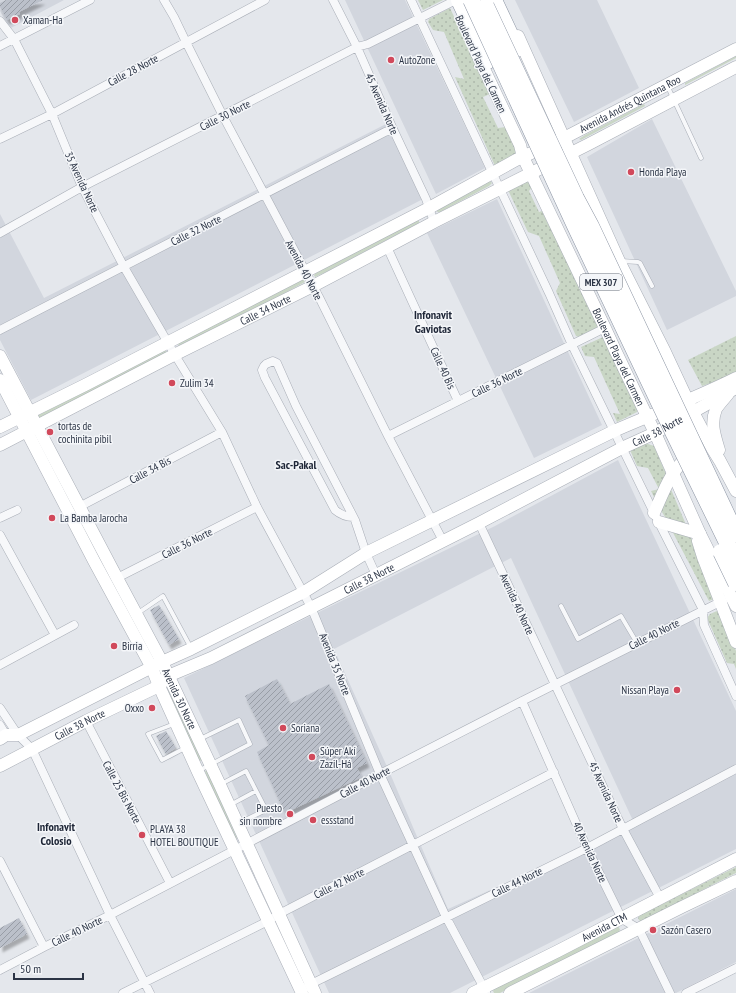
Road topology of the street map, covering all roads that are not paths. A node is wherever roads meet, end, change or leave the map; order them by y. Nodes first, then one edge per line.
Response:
1 (90, 0) edge
2 (164, 0) edge
3 (265, 0) edge
4 (333, 0) edge
5 (411, 0) edge
6 (471, 0) edge
7 (483, 0) edge
8 (494, 0) edge
9 (501, 0) edge
10 (454, 1) edge
11 (420, 18) junction
12 (0, 22) edge
13 (14, 39) junction
14 (186, 42) junction
15 (0, 46) edge
16 (357, 47) junction
17 (736, 49) edge
18 (736, 67) edge
19 (667, 85) junction
20 (673, 99) junction
21 (52, 114) junction
22 (223, 116) junction
23 (393, 129) junction
24 (564, 138) junction
25 (0, 139) edge
26 (571, 152) junction
27 (523, 157) junction
28 (701, 158) dead end
29 (493, 172) junction
30 (530, 172) junction
31 (82, 187) junction
32 (500, 188) junction
33 (264, 195) junction
34 (429, 208) junction
35 (434, 222) junction
36 (575, 226) junction
37 (591, 226) junction
38 (0, 233) edge
39 (387, 247) junction
40 (619, 260) junction
41 (124, 267) junction
42 (305, 272) junction
43 (313, 286) junction
44 (652, 286) dead end
45 (605, 328) junction
46 (0, 330) edge
47 (655, 332) junction
48 (168, 342) junction
49 (572, 345) junction
50 (616, 352) junction
51 (175, 355) junction
52 (0, 356) edge
53 (736, 378) edge
54 (0, 380) edge
55 (733, 389) edge
56 (458, 401) junction
57 (690, 406) junction
58 (25, 415) junction
59 (647, 416) junction
60 (0, 427) edge
61 (32, 428) junction
62 (680, 430) junction
63 (614, 431) junction
64 (222, 432) junction
65 (655, 433) junction
66 (388, 436) junction
67 (0, 445) edge
68 (622, 448) junction
69 (720, 461) junction
70 (673, 473) junction
71 (736, 491) edge
72 (79, 507) junction
73 (257, 507) junction
74 (17, 510) dead end
75 (736, 514) edge
76 (353, 517) junction
77 (0, 518) edge
78 (657, 518) junction
79 (432, 521) junction
80 (479, 523) junction
81 (700, 534) junction
82 (736, 534) edge
83 (0, 535) edge
84 (443, 541) junction
85 (366, 554) junction
86 (736, 561) edge
87 (376, 575) junction
88 (117, 578) junction
89 (304, 592) junction
90 (731, 597) edge
91 (561, 606) dead end
92 (311, 607) junction
93 (704, 610) junction
94 (136, 614) junction
95 (74, 625) dead end
96 (55, 635) junction
97 (736, 642) edge
98 (637, 643) junction
99 (191, 649) junction
100 (0, 665) edge
101 (157, 665) junction
102 (168, 676) junction
103 (555, 684) junction
104 (159, 686) junction
105 (736, 696) edge
106 (522, 701) junction
107 (0, 708) edge
108 (86, 721) junction
109 (176, 723) junction
110 (0, 725) edge
111 (8, 736) edge
112 (199, 740) junction
113 (187, 747) junction
114 (32, 749) junction
115 (211, 764) junction
116 (0, 766) edge
117 (736, 769) edge
118 (198, 772) junction
119 (554, 772) junction
120 (380, 774) junction
121 (220, 785) junction
122 (256, 791) junction
123 (229, 805) junction
124 (238, 824) junction
125 (623, 829) junction
126 (247, 844) junction
127 (413, 845) junction
128 (587, 848) junction
129 (235, 850) junction
130 (736, 859) edge
131 (0, 861) edge
132 (736, 881) edge
133 (170, 883) junction
134 (660, 898) junction
135 (279, 914) junction
136 (110, 915) junction
137 (446, 918) junction
138 (622, 919) junction
139 (268, 921) junction
140 (640, 928) junction
141 (44, 947) junction
142 (736, 968) edge
143 (0, 970) edge
144 (145, 982) junction
145 (313, 989) edge
146 (481, 991) edge
147 (300, 992) edge
148 (123, 993) edge
149 (150, 993) edge
150 (510, 993) edge
151 (670, 993) edge
152 (686, 993) edge

1 - 13 street
2 - 14 street, Avenida 40 Norte
3 - 14 street, Calle 28 Norte
4 - 16 street, 45 Avenida Norte
5 - 11 street
6 - 36 highway, MEX 307, bridge
7 - 37 highway, MEX 307, bridge
8 - 37 highway, bridge
9 - 24 main road
10 - 11 street, Calle 30 Norte
10 - 27 main road, Boulevard Playa del Carmen
10 - 36 highway, bridge
11 - 16 street, Calle 30 Norte
11 - 29 street
12 - 13 street, 35 Avenida Norte
13 - 15 street
13 - 21 street, 35 Avenida Norte
14 - 21 street, Calle 28 Norte
14 - 22 street, Avenida 40 Norte
16 - 22 street, Calle 30 Norte
16 - 23 street, 45 Avenida Norte
17 - 19 main road, Avenida Andrés Quintana Roo
18 - 20 main road, Avenida Andrés Quintana Roo
19 - 20 lane
19 - 24 main road, Avenida Andrés Quintana Roo
20 - 26 main road, Avenida Andrés Quintana Roo
20 - 28 lane
21 - 25 street, Calle 28 Norte
21 - 31 street, 35 Avenida Norte
22 - 31 street, Calle 30 Norte
22 - 33 street, Avenida 40 Norte
23 - 33 street, Calle 32 Norte
23 - 34 street, 45 Avenida Norte
24 - 26 main road
24 - 27 main road, Avenida Andrés Quintana Roo
26 - 30 main road, Avenida Andrés Quintana Roo
26 - 40 main road
27 - 29 main road, Calle 34 Norte
27 - 30 main road, Boulevard Playa del Carmen
29 - 32 street
29 - 34 main road, Calle 34 Norte
30 - 32 main road, Calle 34 Norte
30 - 45 main road, Boulevard Playa del Carmen
31 - 38 street, Calle 30 Norte
31 - 41 street, 35 Avenida Norte
32 - 35 main road, Calle 34 Norte
32 - 49 street
33 - 41 street, Calle 32 Norte
33 - 42 street, Avenida 40 Norte
34 - 35 street, 45 Avenida Norte
34 - 42 main road, Calle 34 Norte
35 - 39 main road, Calle 34 Norte
36 - 62 highway, MEX 307, bridge
37 - 62 highway, MEX 307, bridge
39 - 43 main road, Calle 34 Norte
39 - 56 street, Calle 40 Bis
40 - 44 lane
40 - 47 main road
41 - 46 street, Calle 32 Norte
41 - 48 street, 35 Avenida Norte
42 - 43 street, Avenida 40 Norte
42 - 48 main road, Calle 34 Norte
43 - 51 main road, Calle 34 Norte
43 - 66 street, Avenida 40 Norte
45 - 49 street, Calle 36 Norte
45 - 50 main road, Boulevard Playa del Carmen
47 - 50 main road
47 - 57 main road
48 - 51 street, Avenida 35 Norte
48 - 58 main road, Calle 34 Norte
49 - 56 street, Calle 36 Norte
49 - 63 street
50 - 59 main road, Boulevard Playa del Carmen
51 - 61 main road, Calle 34 Norte
51 - 64 street, Avenida 35 Norte
52 - 58 main road
53 - 57 main road, Calle 38 Norte
54 - 58 main road
55 - 57 main road, Calle 38 Norte
55 - 69 main road
56 - 66 street, Calle 36 Norte
57 - 59 main road, Calle 38 Norte
57 - 65 main road, Calle 38 Norte
57 - 69 main road
58 - 60 main road, Calle 34 Norte
58 - 61 main road, Avenida 30 Norte
59 - 63 main road, Calle 38 Norte
59 - 65 main road, Boulevard Playa del Carmen
61 - 67 main road, Calle 34 Norte
61 - 72 main road, Avenida 30 Norte
61 - 101 main road, Avenida 30 Norte
62 - 75 highway, bridge
62 - 82 highway, MEX 307, bridge
62 - 86 highway, MEX 307, bridge
62 - 90 highway, bridge
63 - 68 street
63 - 79 main road, Calle 38 Norte
64 - 72 street, Calle 34 Bis
64 - 73 street, Avenida 35 Norte
65 - 68 main road, Calle 38 Norte
65 - 70 main road, Boulevard Playa del Carmen
66 - 79 street, Avenida 40 Norte
68 - 78 street
68 - 80 main road, Calle 38 Norte
69 - 70 main road
69 - 71 main road
70 - 78 main road
70 - 81 main road, Boulevard Playa del Carmen
72 - 88 main road, Avenida 30 Norte
73 - 88 street, Calle 36 Norte
73 - 89 street, Avenida 35 Norte
74 - 77 street
76 - 76 street
76 - 85 street
78 - 81 main road
78 - 93 street
79 - 84 street, Avenida 40 Norte
79 - 85 main road, Calle 38 Norte
80 - 84 main road, Calle 38 Norte
80 - 103 street, Avenida 40 Norte
81 - 90 main road, Boulevard Playa del Carmen
83 - 96 street
84 - 87 main road, Calle 38 Norte
85 - 87 street
85 - 89 main road, Calle 38 Norte
87 - 92 main road, Calle 38 Norte
88 - 94 main road, Avenida 30 Norte
89 - 92 street, Avenida 35 Norte
89 - 99 main road, Calle 38 Norte
90 - 93 street, Calle 40 Norte
90 - 97 main road, Boulevard Playa del Carmen
91 - 98 lane
92 - 102 main road, Calle 38 Norte
92 - 120 street, Avenida 35 Norte
93 - 98 street, Calle 40 Norte
93 - 105 street
94 - 99 lane
94 - 101 main road, Avenida 30 Norte
95 - 96 street
96 - 100 street
98 - 103 street, Calle 40 Norte
99 - 101 main road, Calle 38 Norte
101 - 102 main road, Avenida 30 Norte
101 - 104 main road, Avenida 30 Norte
101 - 111 main road, Calle 38 Norte
102 - 104 main road, Calle 38 Norte
102 - 112 main road, Avenida 30 Norte
103 - 106 street, Calle 40 Norte
103 - 125 street, 45 Avenida Norte
104 - 108 main road, Calle 38 Norte
104 - 109 main road, Avenida 30 Norte
106 - 119 street, 40 Avenida Norte
106 - 120 street, Calle 40 Norte
107 - 111 street
108 - 114 main road, Calle 38 Norte
108 - 133 street, Calle 25 Bis Norte
109 - 113 main road, Avenida 30 Norte
109 - 113 lane
110 - 111 street
111 - 114 street
112 - 115 main road, Avenida 30 Norte
112 - 115 lane
113 - 118 main road, Avenida 30 Norte
114 - 116 main road, Calle 38 Norte
114 - 136 street
115 - 118 lane
115 - 121 main road, Avenida 30 Norte
117 - 125 street, Calle 44 Norte
118 - 129 main road, Avenida 30 Norte
119 - 127 street, Calle 42 Norte
119 - 128 street, 40 Avenida Norte
120 - 126 street, Calle 40 Norte
120 - 127 street, Avenida 35 Norte
121 - 122 lane
121 - 123 main road, Avenida 30 Norte
122 - 123 lane
122 - 124 lane
123 - 124 main road, Avenida 30 Norte
124 - 126 main road, Avenida 30 Norte
125 - 128 street, Calle 44 Norte
125 - 134 street, 45 Avenida Norte
126 - 129 street, Calle 40 Norte
126 - 135 main road, Avenida 30 Norte
127 - 135 street, Calle 42 Norte
127 - 137 street, Avenida 35 Norte
128 - 137 street, Calle 44 Norte
128 - 138 street, 40 Avenida Norte
129 - 133 street, Calle 40 Norte
129 - 139 main road, Avenida 30 Norte
130 - 134 main road, Avenida CTM
131 - 141 street
132 - 140 main road, Avenida CTM
133 - 136 street, Calle 40 Norte
134 - 138 main road, Avenida CTM
135 - 139 street, Calle 42 Norte
135 - 145 main road, Avenida 30 Norte
136 - 141 street, Calle 40 Norte
136 - 144 street
137 - 145 street, Calle 44 Norte
137 - 146 street, Avenida 35 Norte
138 - 140 street
138 - 146 main road, Avenida CTM
139 - 144 street, Calle 42 Norte
139 - 147 main road, Avenida 30 Norte
140 - 150 main road, Avenida CTM
140 - 151 street
141 - 143 street, Calle 40 Norte
142 - 152 street
144 - 148 street, Calle 42 Norte
144 - 149 street
145 - 147 street, Calle 44 Norte

